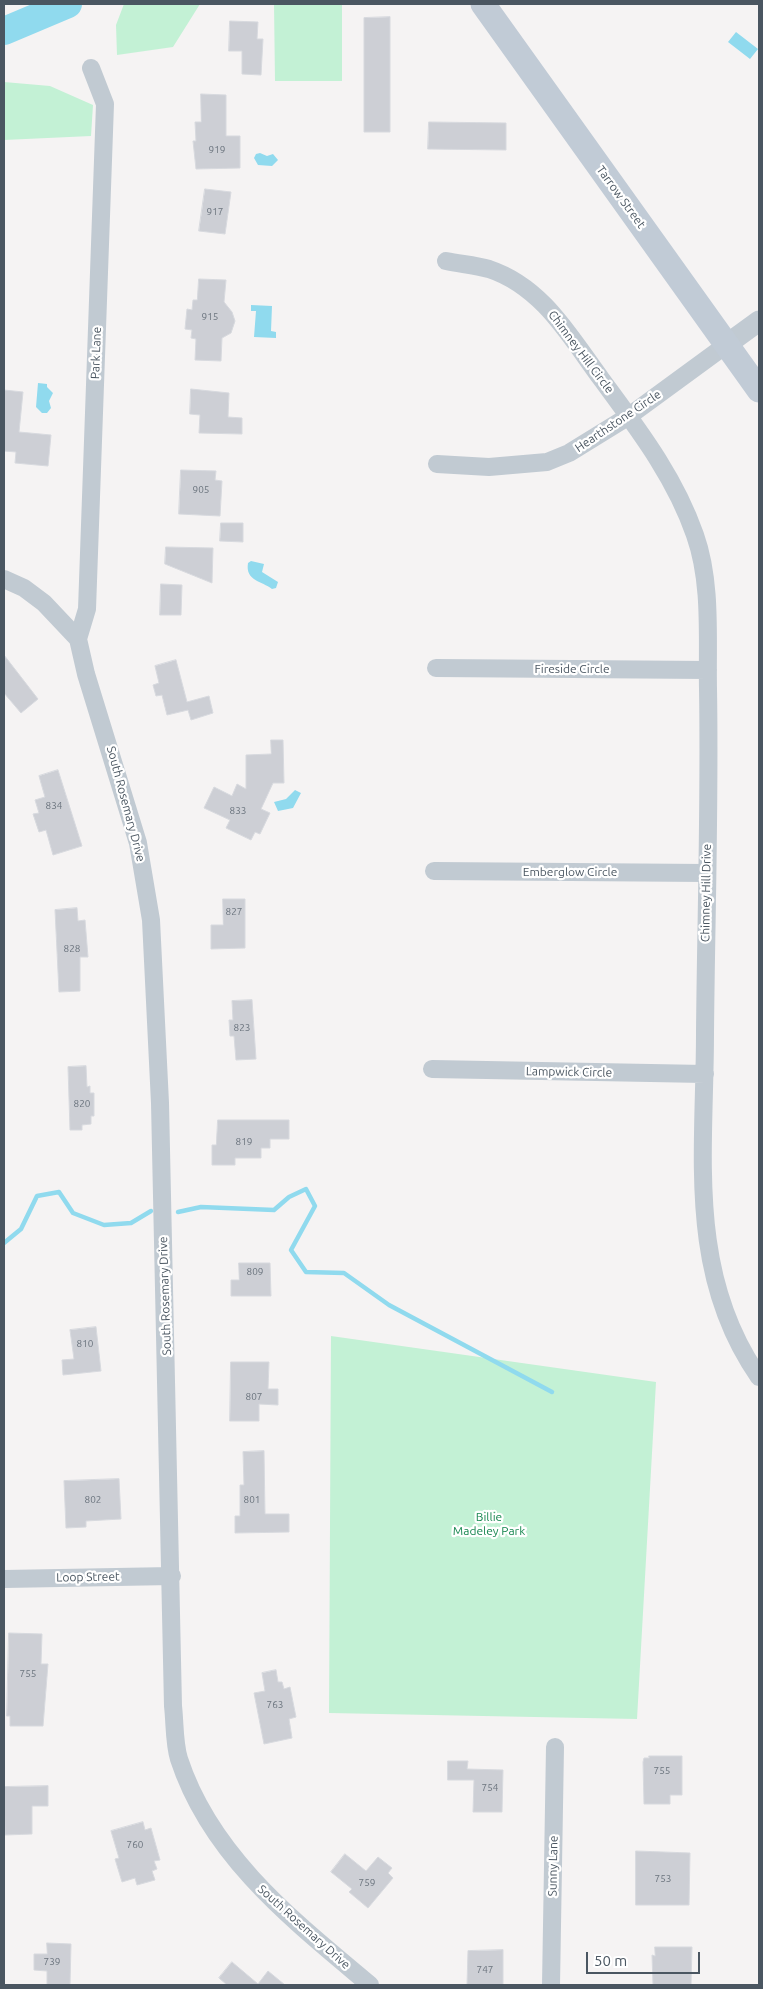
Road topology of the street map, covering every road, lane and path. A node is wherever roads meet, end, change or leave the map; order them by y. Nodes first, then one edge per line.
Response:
1 (483, 4) edge
2 (91, 68) dead end
3 (446, 262) dead end
4 (759, 322) edge
5 (726, 345) junction
6 (759, 390) edge
7 (629, 416) junction
8 (437, 464) dead end
9 (4, 579) edge
10 (78, 639) junction
11 (436, 668) dead end
12 (708, 670) junction
13 (434, 871) dead end
14 (706, 873) junction
15 (432, 1070) dead end
16 (705, 1074) junction
17 (759, 1377) edge
18 (172, 1576) junction
19 (4, 1579) edge
20 (555, 1747) dead end
21 (370, 1985) edge
22 (551, 1985) edge

1 - 5 main road, Tarrow Street
2 - 10 street, Park Lane
3 - 7 street, Chimney Hill Circle
4 - 5 street
5 - 6 main road, Tarrow Street
5 - 7 street, Hearthstone Circle
7 - 8 street, Hearthstone Circle
7 - 12 street, Chimney Hill Drive
9 - 10 street
10 - 18 street, South Rosemary Drive
11 - 12 street, Fireside Circle
12 - 14 street, Chimney Hill Drive
13 - 14 street, Emberglow Circle
14 - 16 street, Chimney Hill Drive
15 - 16 street, Lampwick Circle
16 - 17 street, Chimney Hill Drive
18 - 19 street, Loop Street
18 - 21 street, South Rosemary Drive
20 - 22 street, Sunny Lane

